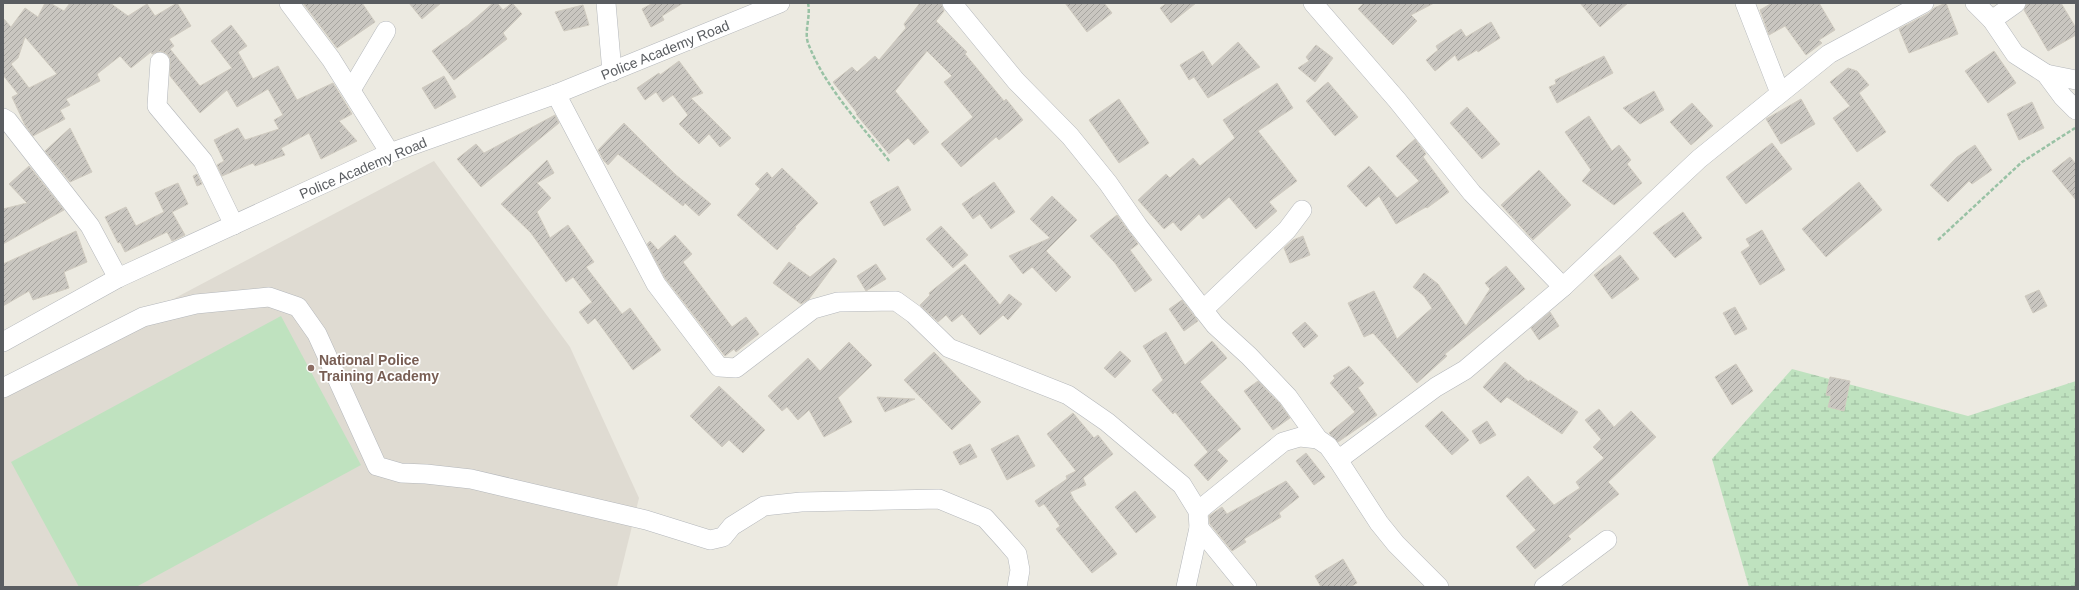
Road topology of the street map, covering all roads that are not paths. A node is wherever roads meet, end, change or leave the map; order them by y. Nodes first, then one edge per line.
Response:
1 (289, 3) edge
2 (606, 3) edge
3 (780, 3) edge
4 (952, 3) edge
5 (1313, 3) edge
6 (1745, 3) edge
7 (1924, 3) edge
8 (1976, 3) edge
9 (2016, 3) edge
10 (1992, 20) junction
11 (386, 31) dead end
12 (160, 62) dead end
13 (612, 72) junction
14 (2046, 74) junction
15 (2076, 80) edge
16 (351, 90) junction
17 (556, 94) junction
18 (1780, 94) junction
19 (2076, 110) edge
20 (3, 118) edge
21 (390, 153) junction
22 (1302, 210) dead end
23 (234, 225) junction
24 (118, 278) junction
25 (1563, 287) junction
26 (1203, 310) junction
27 (3, 342) edge
28 (3, 388) edge
29 (1318, 439) junction
30 (1338, 460) junction
31 (1199, 520) junction
32 (1607, 540) dead end
33 (1017, 587) edge
34 (1186, 587) edge
35 (1247, 587) edge
36 (1439, 587) edge
37 (1544, 587) edge

1 - 16 street
2 - 13 street
3 - 13 street, Police Academy Road
4 - 26 street
5 - 25 street
6 - 18 street
7 - 18 street
8 - 10 street
9 - 10 street
10 - 14 street
11 - 16 street
12 - 23 street
13 - 17 street, Police Academy Road
14 - 15 street
14 - 19 street
16 - 21 street
17 - 21 street, Police Academy Road
17 - 31 street
18 - 25 street
20 - 24 street
21 - 23 street, Police Academy Road
22 - 26 street
23 - 24 street, Police Academy Road
24 - 27 street, Police Academy Road
25 - 30 street
26 - 29 street
28 - 33 street
29 - 30 street
29 - 31 street
30 - 36 street
31 - 34 street
31 - 35 street
32 - 37 street

